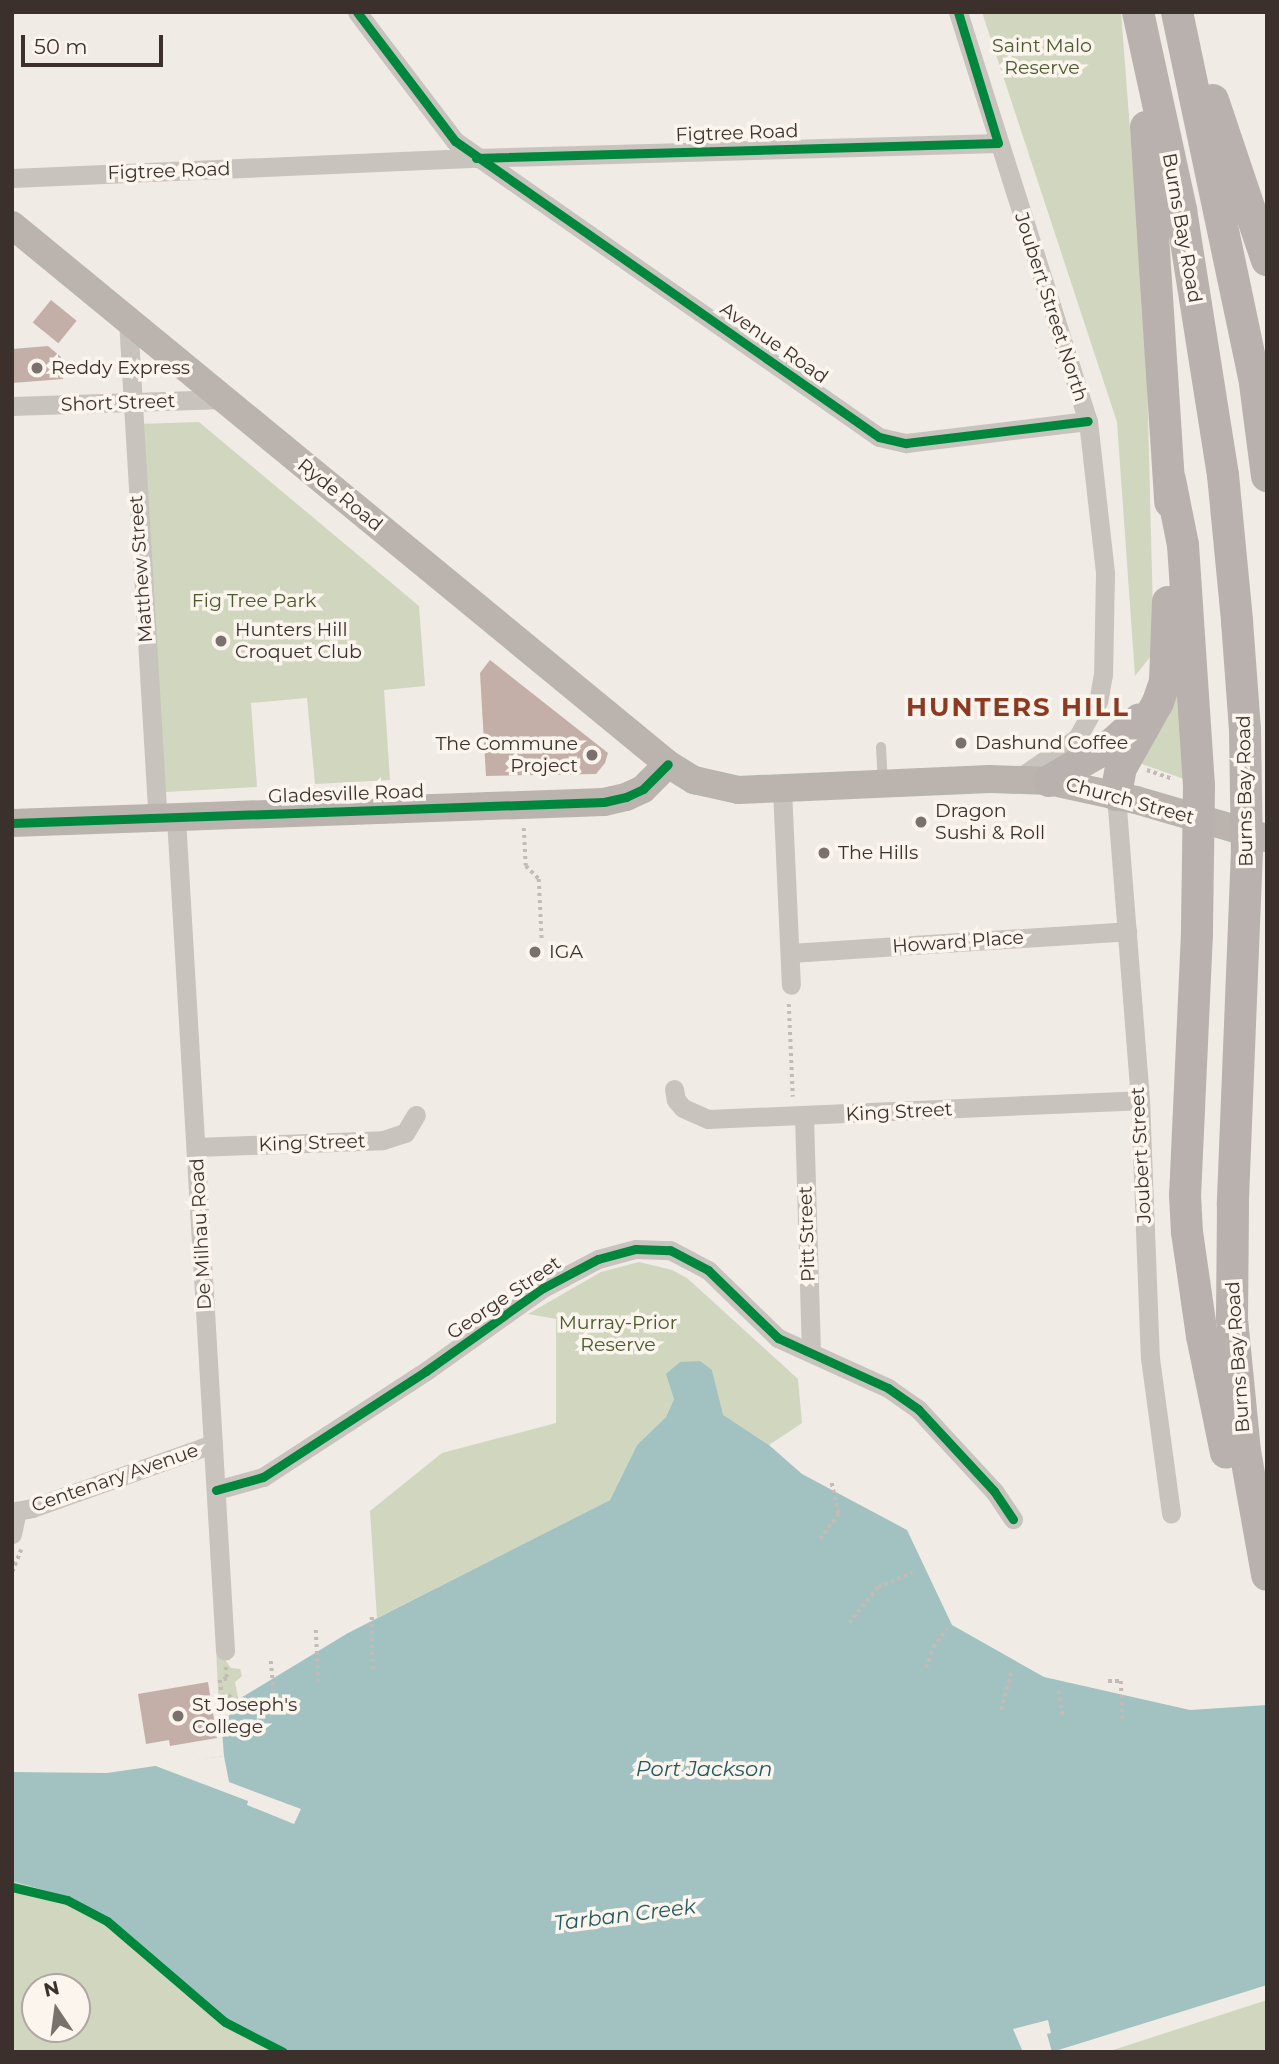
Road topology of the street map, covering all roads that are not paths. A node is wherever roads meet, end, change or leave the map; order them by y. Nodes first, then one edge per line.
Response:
1 (357, 12) edge
2 (958, 12) edge
3 (1177, 12) edge
4 (1184, 12) edge
5 (1138, 17) edge
6 (998, 143) junction
7 (476, 158) junction
8 (12, 178) edge
9 (12, 225) edge
10 (1267, 260) edge
11 (128, 320) junction
12 (225, 399) junction
13 (131, 402) junction
14 (12, 406) edge
15 (1087, 421) junction
16 (1267, 476) edge
17 (1170, 480) junction
18 (1158, 702) junction
19 (881, 747) dead end
20 (668, 764) junction
21 (1003, 779) junction
22 (1049, 780) junction
23 (883, 785) junction
24 (782, 789) junction
25 (1116, 795) junction
26 (167, 818) junction
27 (1206, 821) junction
28 (12, 823) edge
29 (1267, 838) edge
30 (1127, 931) junction
31 (790, 953) junction
32 (791, 985) road end
33 (674, 1089) dead end
34 (1140, 1100) junction
35 (416, 1115) dead end
36 (804, 1117) junction
37 (195, 1147) junction
38 (811, 1350) junction
39 (213, 1444) junction
40 (216, 1490) junction
41 (1171, 1514) dead end
42 (15, 1519) edge
43 (1013, 1519) dead end
44 (1267, 1575) edge
45 (1267, 1584) edge
46 (225, 1651) road end

1 - 7 street, Avenue Road
2 - 6 street, Joubert Street North
3 - 16 main road, Burns Bay Road
4 - 10 main road
5 - 17 main road
5 - 44 main road, Burns Bay Road
6 - 7 street, Figtree Road
6 - 15 street, Joubert Street North
7 - 8 street, Figtree Road
7 - 15 street, Avenue Road
9 - 11 main road, Ryde Road
11 - 12 main road, Ryde Road
11 - 13 street, Matthew Street
12 - 13 street, Short Street
12 - 20 main road, Ryde Road
13 - 14 street, Short Street
13 - 26 street, Matthew Street
15 - 21 street, Joubert Street North
17 - 18 main road
17 - 27 main road
18 - 22 main road
18 - 25 main road
19 - 23 lane
20 - 24 main road
20 - 26 main road, Gladesville Road
21 - 22 main road, Church Street
21 - 23 main road
22 - 25 main road, Church Street
23 - 24 main road
24 - 31 street
25 - 27 main road, Church Street
25 - 30 street, Joubert Street
26 - 28 main road, Gladesville Road
26 - 37 street, De Milhau Road
27 - 29 main road, Church Street
27 - 45 main road
30 - 31 street, Howard Place
30 - 34 street, Joubert Street
31 - 32 street
33 - 36 street, King Street
34 - 36 street, King Street
34 - 41 street, Joubert Street
35 - 37 street, King Street
36 - 38 street, Pitt Street
37 - 39 street, De Milhau Road
38 - 40 street, George Street
38 - 43 street, George Street
39 - 40 street, De Milhau Road
39 - 42 street, Centenary Avenue
40 - 46 street, De Milhau Road

